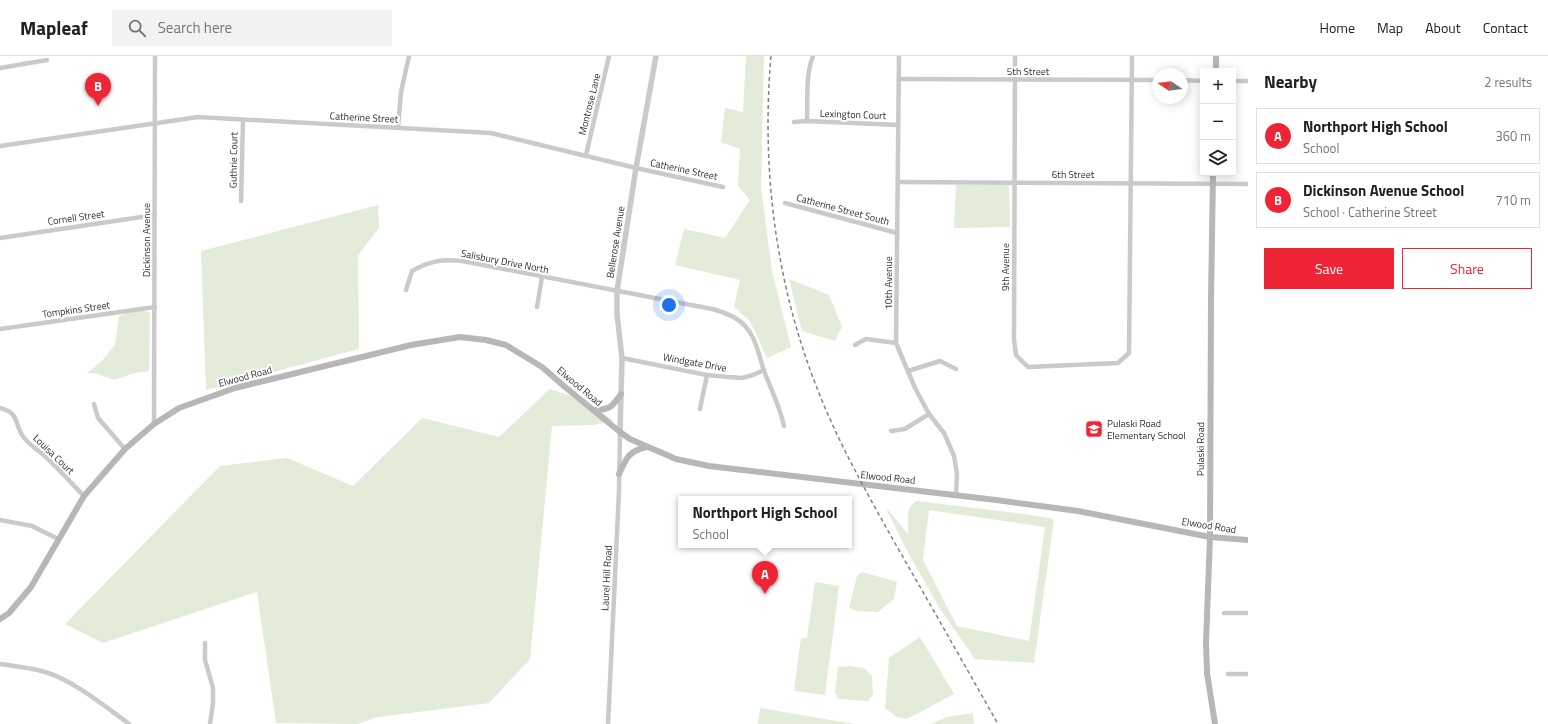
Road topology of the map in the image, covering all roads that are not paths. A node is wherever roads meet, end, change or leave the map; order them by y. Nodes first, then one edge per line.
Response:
1 (154, 56) edge
2 (409, 56) edge
3 (609, 56) edge
4 (656, 56) edge
5 (813, 56) edge
6 (899, 56) edge
7 (1015, 56) edge
8 (1132, 56) edge
9 (1216, 56) edge
10 (47, 60) dead end
11 (0, 68) edge
12 (1216, 68) edge
13 (899, 79) junction
14 (1014, 80) junction
15 (1132, 80) junction
16 (1152, 80) edge
17 (1188, 80) edge
18 (1200, 81) edge
19 (1236, 81) edge
20 (1248, 81) edge
21 (243, 120) junction
22 (807, 121) junction
23 (794, 122) dead end
24 (154, 123) junction
25 (898, 125) junction
26 (398, 128) junction
27 (0, 146) edge
28 (586, 155) junction
29 (636, 168) junction
30 (1213, 176) edge
31 (898, 182) junction
32 (1014, 183) junction
33 (1131, 183) junction
34 (1213, 184) junction
35 (1248, 184) edge
36 (723, 187) dead end
37 (241, 201) dead end
38 (785, 203) dead end
39 (155, 215) junction
40 (897, 233) junction
41 (0, 238) edge
42 (542, 277) junction
43 (406, 290) dead end
44 (617, 291) junction
45 (155, 307) junction
46 (537, 307) dead end
47 (0, 329) edge
48 (896, 343) junction
49 (855, 345) dead end
50 (622, 358) junction
51 (956, 369) dead end
52 (764, 370) junction
53 (908, 371) junction
54 (707, 375) junction
55 (621, 394) junction
56 (94, 404) dead end
57 (0, 408) edge
58 (700, 409) dead end
59 (593, 410) junction
60 (929, 414) junction
61 (154, 424) junction
62 (784, 426) dead end
63 (891, 431) dead end
64 (620, 432) junction
65 (646, 446) junction
66 (125, 449) junction
67 (619, 474) junction
68 (956, 495) junction
69 (84, 496) junction
70 (0, 520) edge
71 (1210, 537) junction
72 (58, 539) junction
73 (1248, 540) edge
74 (1248, 612) edge
75 (1224, 613) dead end
76 (0, 619) edge
77 (205, 643) dead end
78 (0, 664) edge
79 (1228, 674) dead end
80 (1248, 674) edge
81 (128, 724) edge
82 (210, 724) edge
83 (608, 724) edge
84 (1215, 724) edge

1 - 24 street, Dickinson Avenue
2 - 26 street
3 - 28 street, Montrose Lane
4 - 29 street, Bellerose Avenue
5 - 22 street
6 - 13 street, 10th Avenue
7 - 14 street, 9th Avenue
8 - 15 street
9 - 12 main road
10 - 11 street
13 - 14 street, 5th Street
13 - 25 street, 10th Avenue
14 - 15 street, 5th Street
14 - 32 street, 9th Avenue
15 - 16 street, 5th Street
15 - 33 street
17 - 18 street
19 - 20 street
21 - 24 street, Catherine Street
21 - 26 street, Catherine Street
21 - 37 street, Guthrie Court
22 - 23 street, Lexington Court
22 - 25 street, Lexington Court
24 - 27 street, Catherine Street
24 - 39 street, Dickinson Avenue
25 - 31 street, 10th Avenue
26 - 28 street, Catherine Street
28 - 29 street, Catherine Street
29 - 36 street, Catherine Street
29 - 44 street, Bellerose Avenue
30 - 34 main road, Pulaski Road
31 - 32 street, 6th Street
31 - 40 street, 10th Avenue
32 - 33 street, 6th Street
32 - 33 street, 9th Avenue
33 - 34 street, 6th Street
34 - 35 street, 6th Street
34 - 71 main road, Pulaski Road
38 - 40 street, Catherine Street South
39 - 41 street, Cornell Street
39 - 45 street, Dickinson Avenue
40 - 48 street, 10th Avenue
42 - 43 street, Salisbury Drive North
42 - 44 street, Salisbury Drive North
42 - 46 street
44 - 50 street, Bellerose Avenue
44 - 52 street, Salisbury Drive North
45 - 47 street, Tompkins Street
45 - 61 street, Dickinson Avenue
48 - 49 street
48 - 53 street, 10th Avenue
50 - 54 street, Windgate Drive
50 - 55 street, Bellerose Avenue
51 - 53 street
52 - 54 street, Windgate Drive
52 - 62 street, Salisbury Drive North
53 - 60 street, 10th Avenue
54 - 58 street
55 - 59 main road
55 - 64 street, Bellerose Avenue
56 - 66 street
57 - 69 street, Louisa Court
59 - 61 main road, Elwood Road
59 - 64 main road, Elwood Road
60 - 63 street
60 - 68 street, 10th Avenue
61 - 66 main road, Elwood Road
64 - 65 main road, Elwood Road
64 - 67 street, Laurel Hill Road
65 - 67 main road
65 - 68 main road, Elwood Road
66 - 69 main road, Elwood Road
67 - 83 street, Laurel Hill Road
68 - 71 main road, Elwood Road
69 - 72 main road, Elwood Road
70 - 72 street
71 - 73 main road, Elwood Road
71 - 84 main road, Pulaski Road
72 - 76 main road, Elwood Road
74 - 75 street
77 - 82 street
78 - 81 street
79 - 80 street

